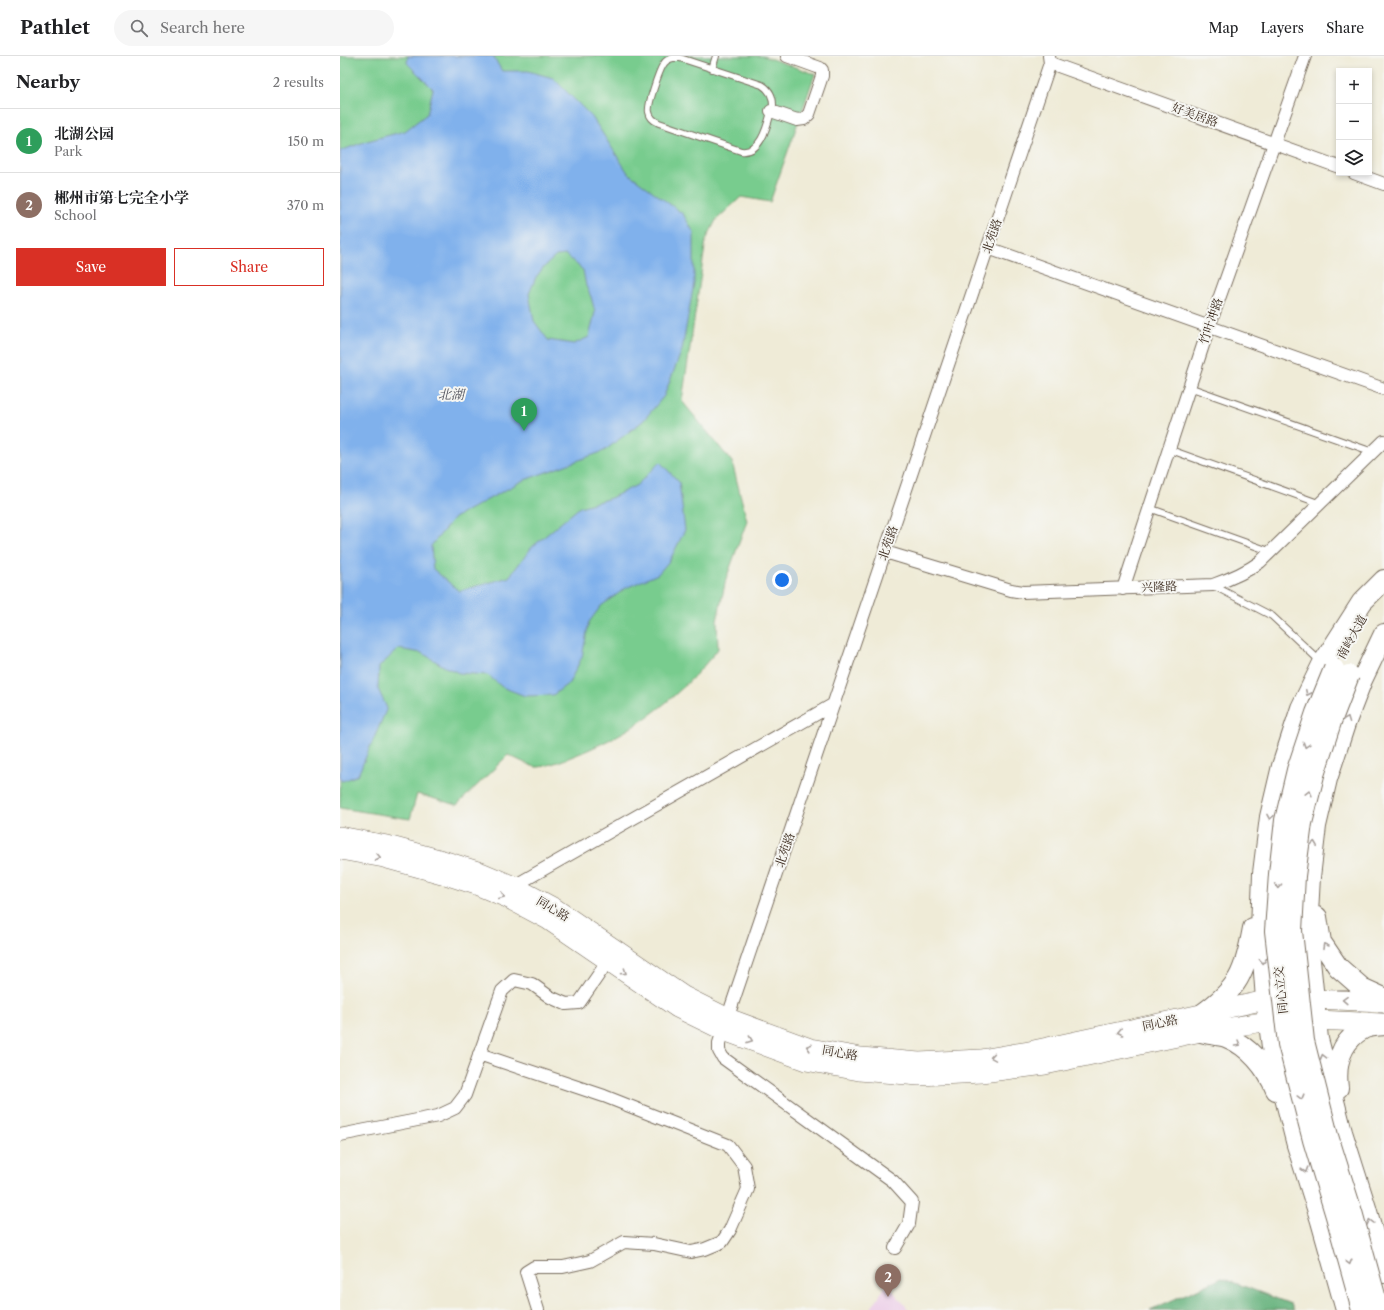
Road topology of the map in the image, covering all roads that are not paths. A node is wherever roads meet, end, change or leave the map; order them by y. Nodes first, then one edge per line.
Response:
1 (716, 56) edge
2 (787, 56) edge
3 (1305, 56) edge
4 (1050, 60) edge
5 (712, 68) junction
6 (771, 111) junction
7 (1274, 144) junction
8 (1336, 167) edge
9 (1362, 176) edge
10 (1384, 184) edge
11 (988, 248) junction
12 (1209, 327) junction
13 (1189, 387) junction
14 (1384, 389) edge
15 (1384, 441) edge
16 (1168, 449) junction
17 (1373, 452) junction
18 (1321, 504) junction
19 (1149, 508) junction
20 (885, 552) junction
21 (1272, 552) junction
22 (1384, 580) edge
23 (1213, 585) junction
24 (1384, 585) edge
25 (1123, 589) junction
26 (1384, 619) edge
27 (1384, 634) edge
28 (1335, 669) junction
29 (834, 704) junction
30 (340, 836) edge
31 (340, 850) edge
32 (1263, 873) junction
33 (1310, 877) junction
34 (514, 886) junction
35 (608, 961) junction
36 (1384, 998) edge
37 (1313, 999) junction
38 (1266, 1000) junction
39 (1384, 1002) edge
40 (1316, 1020) junction
41 (1269, 1021) junction
42 (726, 1024) junction
43 (1201, 1024) junction
44 (1384, 1024) edge
45 (480, 1054) junction
46 (1342, 1132) junction
47 (340, 1135) edge
48 (1298, 1145) junction
49 (894, 1248) dead end
50 (1384, 1273) edge
51 (538, 1310) edge
52 (1346, 1310) edge
53 (1362, 1310) edge
54 (1379, 1310) edge

1 - 5 lane
2 - 6 street
3 - 7 street, 竹叶冲路
4 - 7 street, 好美居路
4 - 11 street, 北苑路
5 - 6 lane
5 - 6 lane
7 - 8 street, 好美居路
7 - 12 street, 竹叶冲路
9 - 10 street
11 - 12 street
11 - 20 street, 北苑路
12 - 13 street, 竹叶冲路
12 - 14 street
13 - 16 street, 竹叶冲路
13 - 17 lane
15 - 17 street, 兴隆路
16 - 18 lane
16 - 19 street, 竹叶冲路
17 - 18 street, 兴隆路
18 - 21 street, 兴隆路
19 - 21 lane
19 - 25 street, 竹叶冲路
20 - 25 street, 兴隆路
20 - 29 street, 北苑路
21 - 23 street, 兴隆路
22 - 28 highway
23 - 25 street, 兴隆路
23 - 28 lane
24 - 28 highway, 南岭大道
26 - 28 highway, 南岭大道
33 -> 27 highway
28 -> 32 highway
28 -> 53 highway, 同心立交, bridge
54 -> 28 highway, 同心立交, bridge
29 - 34 street
29 - 42 street, 北苑路
30 - 34 main road, 同心路
31 -> 35 main road, 同心路
32 -> 38 highway
32 - 43 highway
36 -> 33 highway
33 - 37 highway
34 - 42 main road, 同心路
35 -> 42 main road, 同心路
35 - 45 street
37 - 38 main road, 同心路
39 -> 37 main road, 同心路
37 - 40 highway
38 - 41 highway
38 - 43 main road, 同心路
40 - 41 main road, 同心路
40 - 44 main road, 同心路
46 -> 40 highway
41 - 43 main road, 同心路
41 - 48 highway
42 - 43 main road, 同心路
42 - 49 street, 北苑路
43 -> 48 highway
44 - 46 highway
45 - 47 street
45 - 51 street
50 -> 46 highway
48 -> 52 highway

